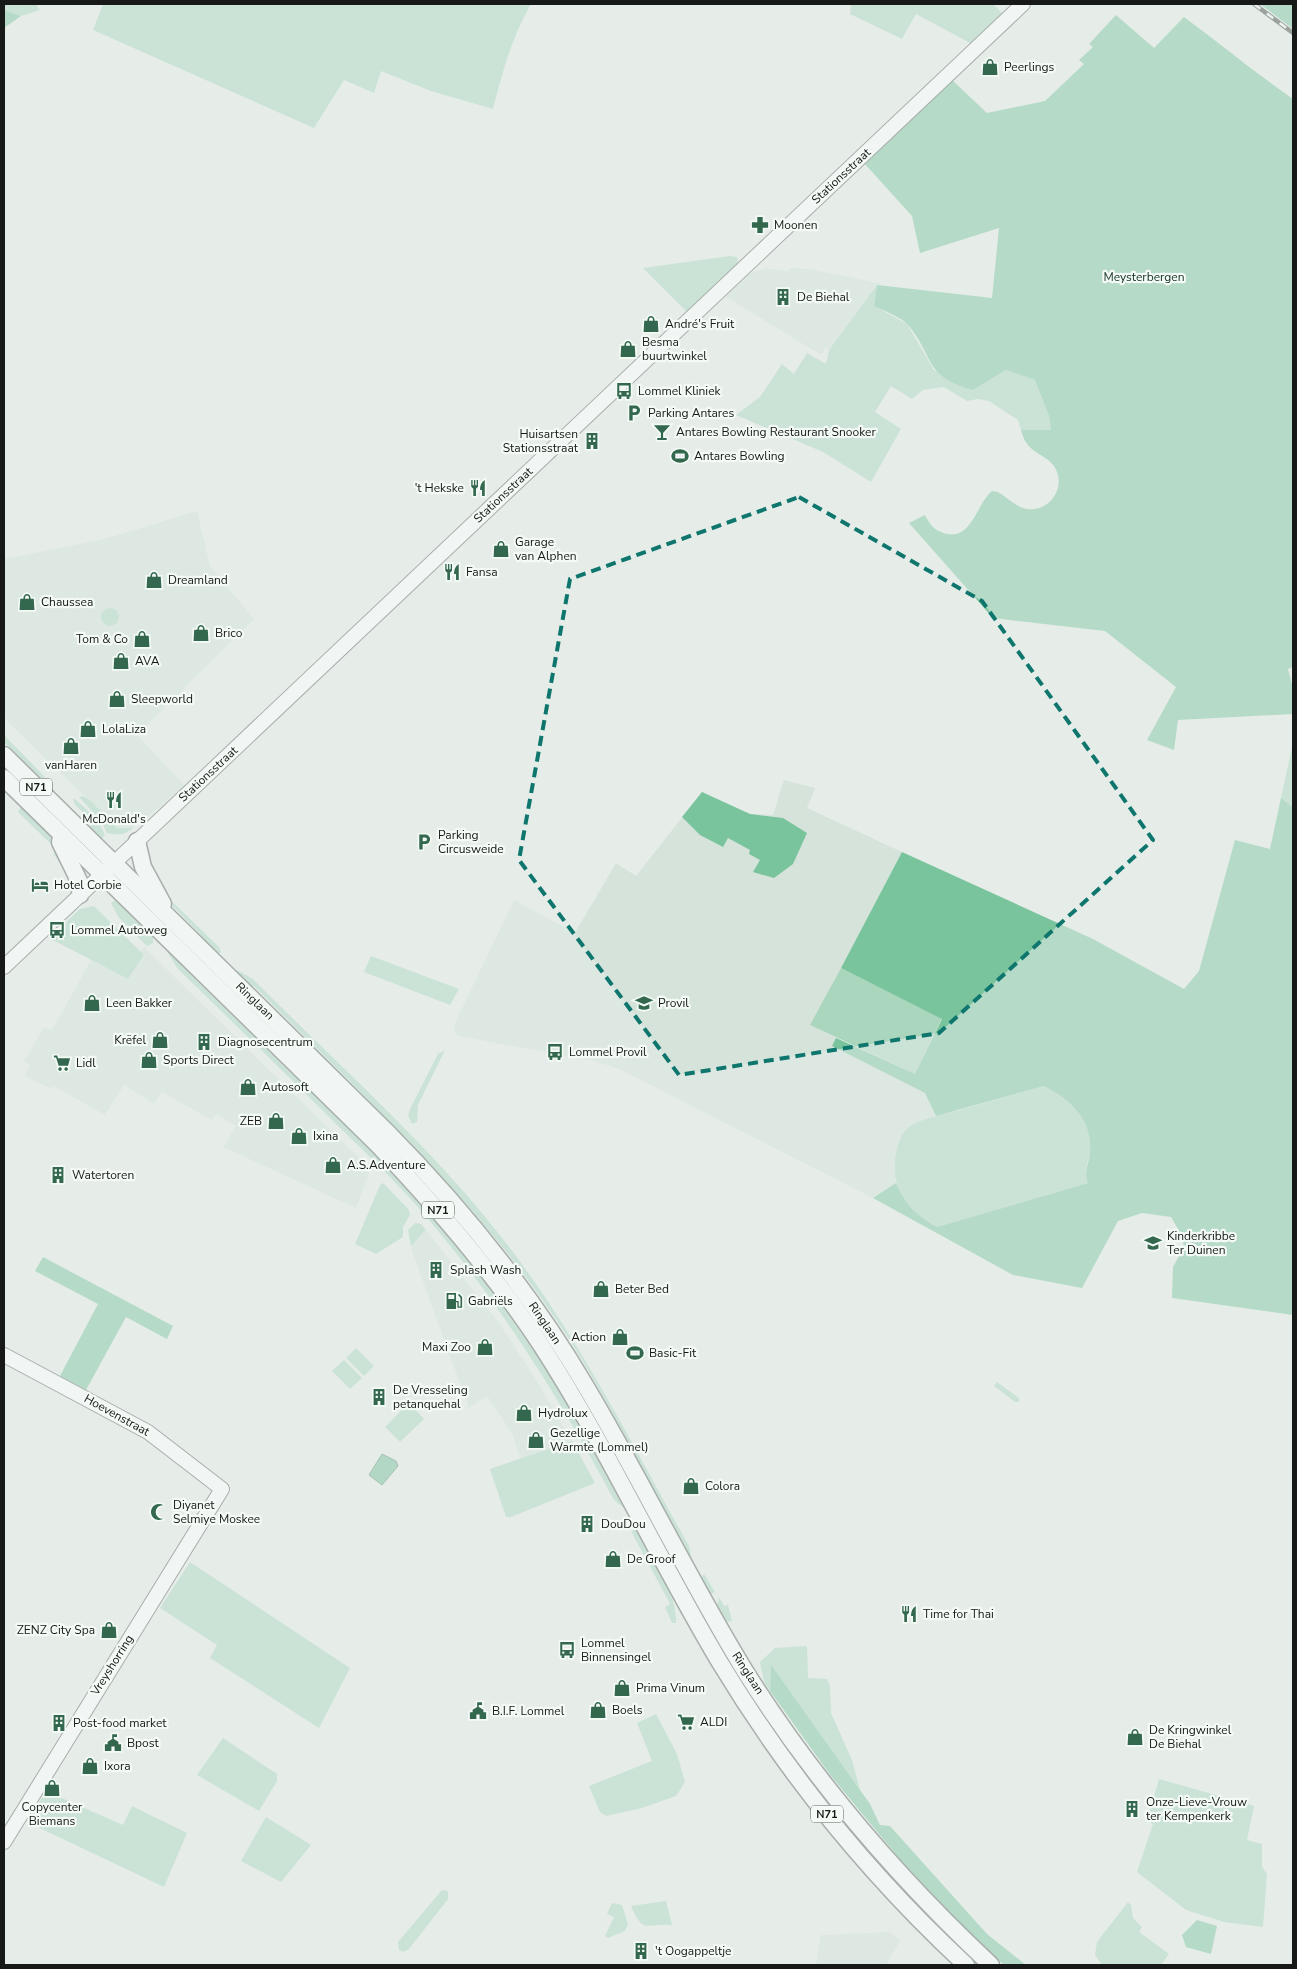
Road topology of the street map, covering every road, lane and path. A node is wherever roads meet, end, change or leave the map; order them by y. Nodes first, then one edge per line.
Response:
1 (1023, 4) edge
2 (4, 755) edge
3 (4, 778) edge
4 (61, 835) junction
5 (137, 841) junction
6 (108, 869) junction
7 (80, 895) junction
8 (165, 914) junction
9 (4, 967) edge
10 (4, 1355) edge
11 (222, 1489) joint
12 (4, 1842) edge
13 (966, 1965) edge
14 (991, 1965) edge

1 - 5 main road, Stationsstraat
2 - 6 highway, Ringlaan / N71
3 - 4 highway, Ringlaan / N71
4 - 6 highway, Ringlaan / N71
4 - 7 highway
5 - 6 main road, Stationsstraat
5 - 8 highway
6 - 7 main road, Stationsstraat
6 - 8 highway, Ringlaan / N71
6 - 13 highway, Ringlaan / N71
7 - 9 main road, Stationsstraat
8 - 14 highway, Ringlaan / N71
10 - 11 main road, Hoevenstraat
11 - 12 main road, Vreyshorring

